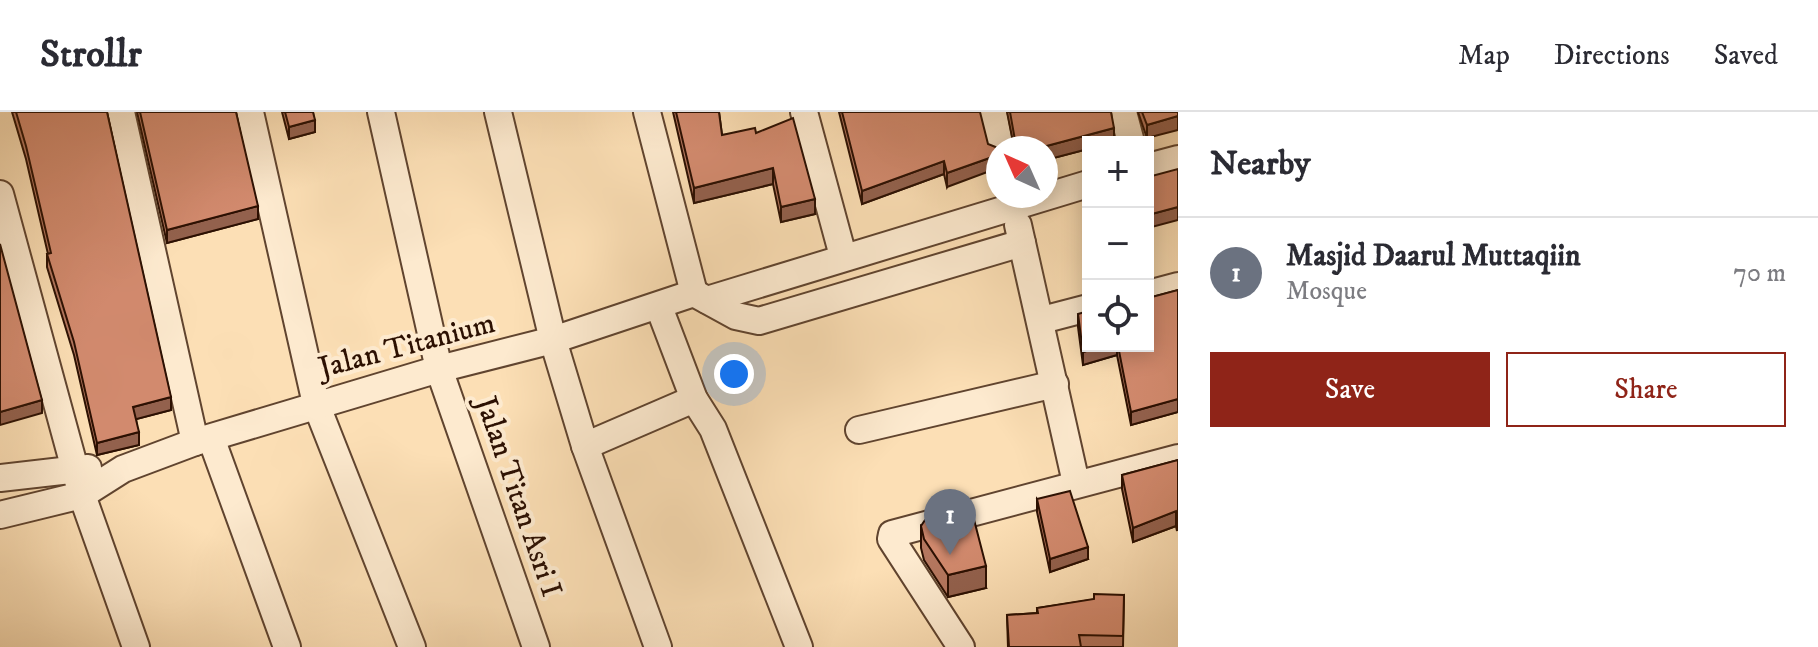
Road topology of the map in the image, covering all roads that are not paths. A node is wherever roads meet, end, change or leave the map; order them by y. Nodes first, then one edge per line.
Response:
1 (121, 112) edge
2 (250, 112) edge
3 (381, 112) edge
4 (498, 112) edge
5 (647, 112) edge
6 (804, 112) edge
7 (993, 112) edge
8 (1123, 112) edge
9 (998, 136) edge
10 (1129, 136) edge
11 (1178, 159) edge
12 (1154, 165) edge
13 (1082, 185) edge
14 (1058, 191) edge
15 (0, 194) edge
16 (990, 208) edge
17 (1014, 208) edge
18 (1022, 243) junction
19 (843, 256) junction
20 (1178, 286) edge
21 (1154, 292) edge
22 (701, 296) junction
23 (659, 307) junction
24 (1082, 310) edge
25 (1042, 320) junction
26 (553, 340) junction
27 (439, 369) junction
28 (1055, 384) junction
29 (694, 399) junction
30 (316, 404) junction
31 (859, 430) dead end
32 (203, 440) junction
33 (585, 446) junction
34 (1178, 458) edge
35 (74, 467) junction
36 (123, 469) junction
37 (0, 478) edge
38 (1076, 483) junction
39 (82, 495) junction
40 (0, 515) edge
41 (136, 647) edge
42 (287, 647) edge
43 (412, 647) edge
44 (536, 647) edge
45 (658, 647) edge
46 (799, 647) edge
47 (961, 647) edge

1 - 32 street
2 - 30 street
3 - 27 street, Jalan Titan Asri I
4 - 26 street
5 - 22 street
6 - 19 street
7 - 9 street
8 - 10 street
11 - 12 street
13 - 14 street, Jalan Titanium
15 - 35 street
16 - 19 street, Jalan Titanium
17 - 18 street
18 - 22 street
18 - 25 street
19 - 22 street, Jalan Titanium
20 - 21 street
22 - 23 street, Jalan Titanium
23 - 26 street, Jalan Titanium
23 - 29 street
24 - 25 street
25 - 28 street
26 - 27 street, Jalan Titanium
26 - 33 street
27 - 30 street, Jalan Titanium
27 - 44 street, Jalan Titan Asri I
28 - 31 street
28 - 38 street
29 - 33 street
29 - 46 street
30 - 32 street, Jalan Titanium
30 - 43 street
32 - 36 street, Jalan Titanium
32 - 42 street
33 - 45 street
34 - 38 street
35 - 36 street, Jalan Titanium
35 - 37 street, Jalan Titanium
35 - 39 street
36 - 39 street, Jalan Titanium
38 - 47 street
39 - 40 street, Jalan Titanium
39 - 41 street

